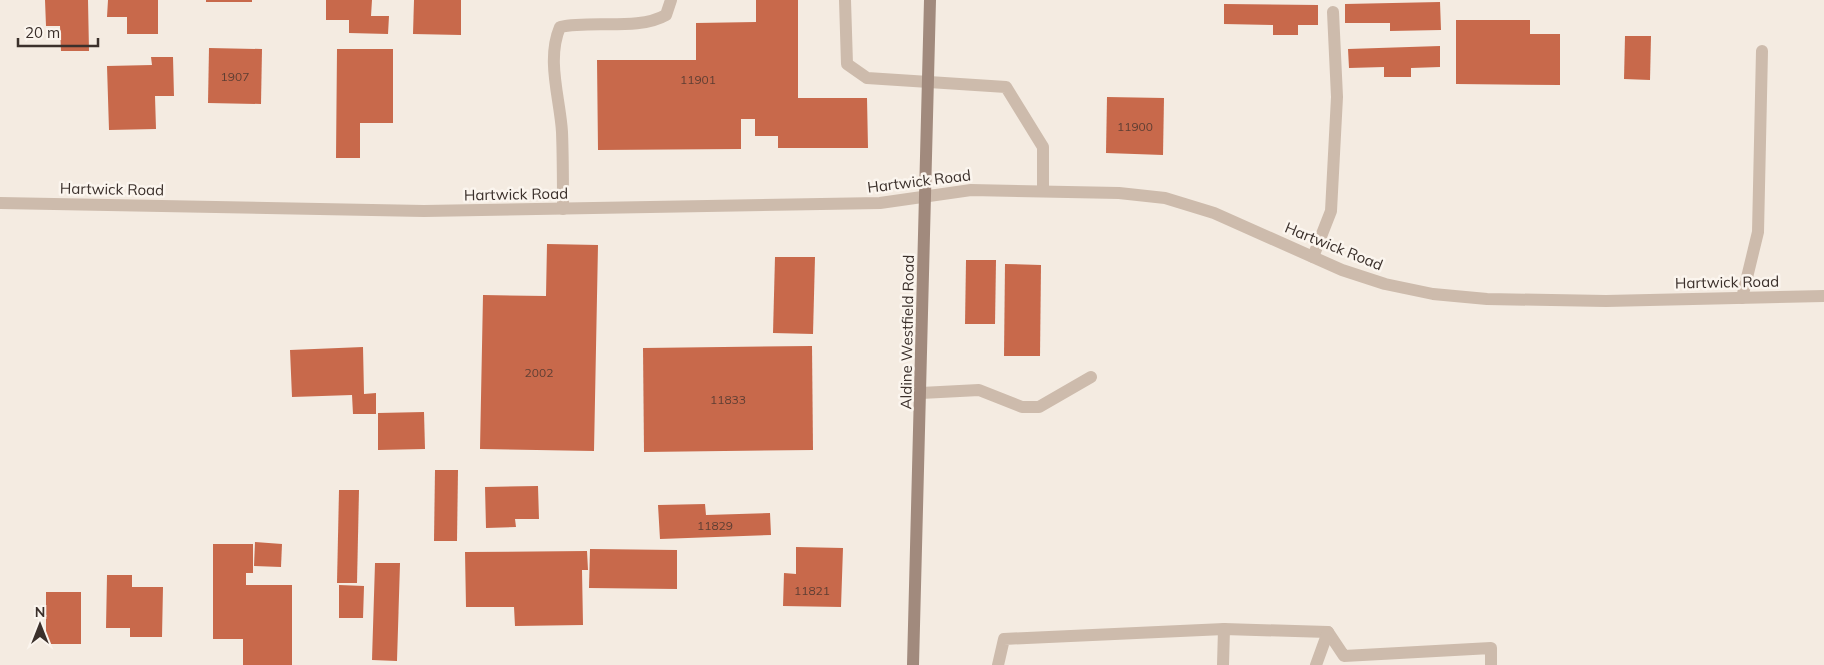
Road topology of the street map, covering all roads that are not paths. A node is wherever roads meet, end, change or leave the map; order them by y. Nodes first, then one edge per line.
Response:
1 (671, 0) edge
2 (845, 0) edge
3 (930, 0) edge
4 (1333, 12) dead end
5 (1762, 51) dead end
6 (927, 82) junction
7 (1043, 191) junction
8 (925, 197) junction
9 (0, 203) edge
10 (563, 209) junction
11 (1313, 257) junction
12 (1824, 296) edge
13 (1742, 298) junction
14 (1091, 377) dead end
15 (922, 393) junction
16 (1224, 628) junction
17 (1328, 632) junction
18 (913, 665) edge
19 (998, 665) edge
20 (1223, 665) edge
21 (1316, 665) edge
22 (1491, 665) edge

1 - 10 street
2 - 6 street
3 - 6 main road, Aldine Westfield Road
4 - 11 street
5 - 13 street
6 - 7 street
6 - 8 main road, Aldine Westfield Road
7 - 8 street, Hartwick Road
7 - 11 street, Hartwick Road
8 - 10 street, Hartwick Road
8 - 15 main road, Aldine Westfield Road
9 - 10 street, Hartwick Road
11 - 13 street, Hartwick Road
12 - 13 street, Hartwick Road
14 - 15 street
15 - 18 main road, Aldine Westfield Road
16 - 17 street
16 - 19 street
16 - 20 street
17 - 21 street
17 - 22 street

